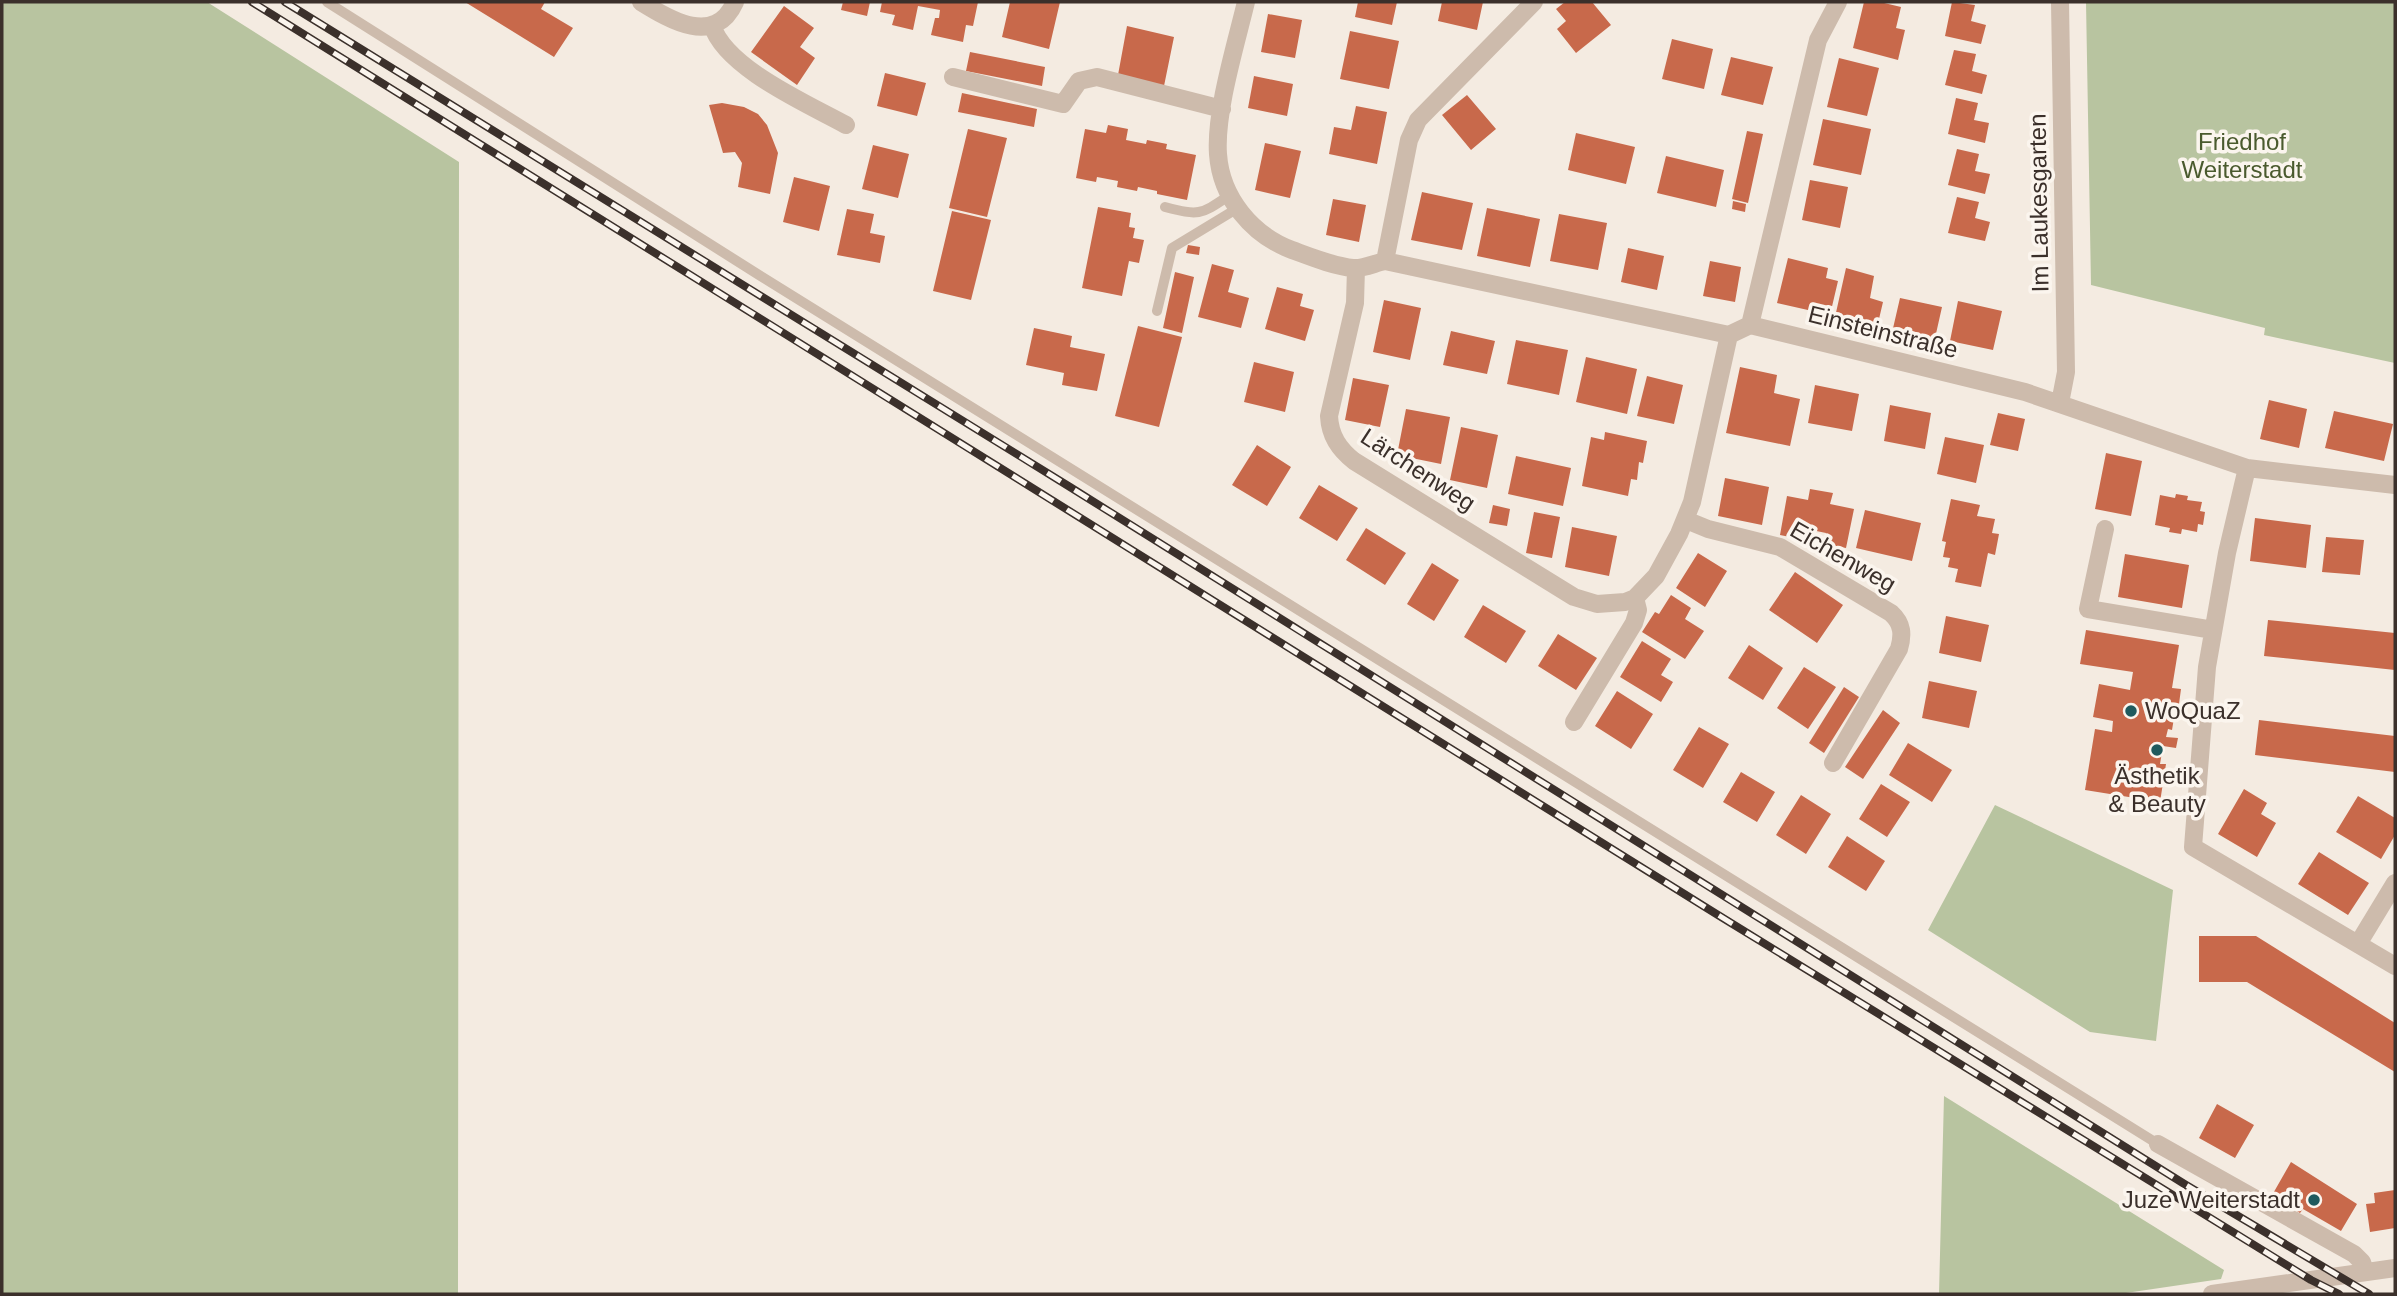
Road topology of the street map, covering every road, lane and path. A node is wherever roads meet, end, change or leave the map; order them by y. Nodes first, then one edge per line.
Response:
1 (327, 2) edge
2 (735, 2) edge
3 (1246, 2) edge
4 (1534, 2) edge
5 (1838, 2) edge
6 (2060, 2) edge
7 (645, 3) edge
8 (712, 25) junction
9 (953, 77) dead end
10 (1222, 108) junction
11 (846, 125) dead end
12 (1234, 201) junction
13 (1165, 207) dead end
14 (1384, 261) junction
15 (1356, 268) junction
16 (1157, 311) dead end
17 (1750, 325) junction
18 (1729, 335) junction
19 (2060, 403) junction
20 (2247, 468) junction
21 (2395, 485) edge
22 (1686, 520) junction
23 (2105, 529) dead end
24 (1635, 598) junction
25 (2213, 629) junction
26 (1574, 722) dead end
27 (1833, 763) dead end
28 (2395, 883) edge
29 (2358, 944) junction
30 (2395, 966) edge
31 (2158, 1144) joint
32 (2395, 1268) edge
33 (2365, 1271) junction
34 (2212, 1294) edge

1 - 31 lane
2 - 8 street
3 - 10 street
4 - 14 street
5 - 17 street
6 - 19 street, Im Laukesgarten
7 - 8 street
8 - 11 street
9 - 10 street
10 - 12 street
12 - 13 lane
12 - 15 street
12 - 16 lane
14 - 15 street
14 - 18 street
15 - 24 street, Lärchenweg
17 - 18 street
17 - 19 street, Einsteinstraße
18 - 22 street
19 - 20 street, Einsteinstraße
20 - 21 street, Einsteinstraße
20 - 25 street
22 - 24 street
22 - 27 street, Eichenweg
23 - 25 street
24 - 26 street
25 - 29 street
28 - 29 street
29 - 30 street
31 - 33 street
32 - 33 street
33 - 34 street

